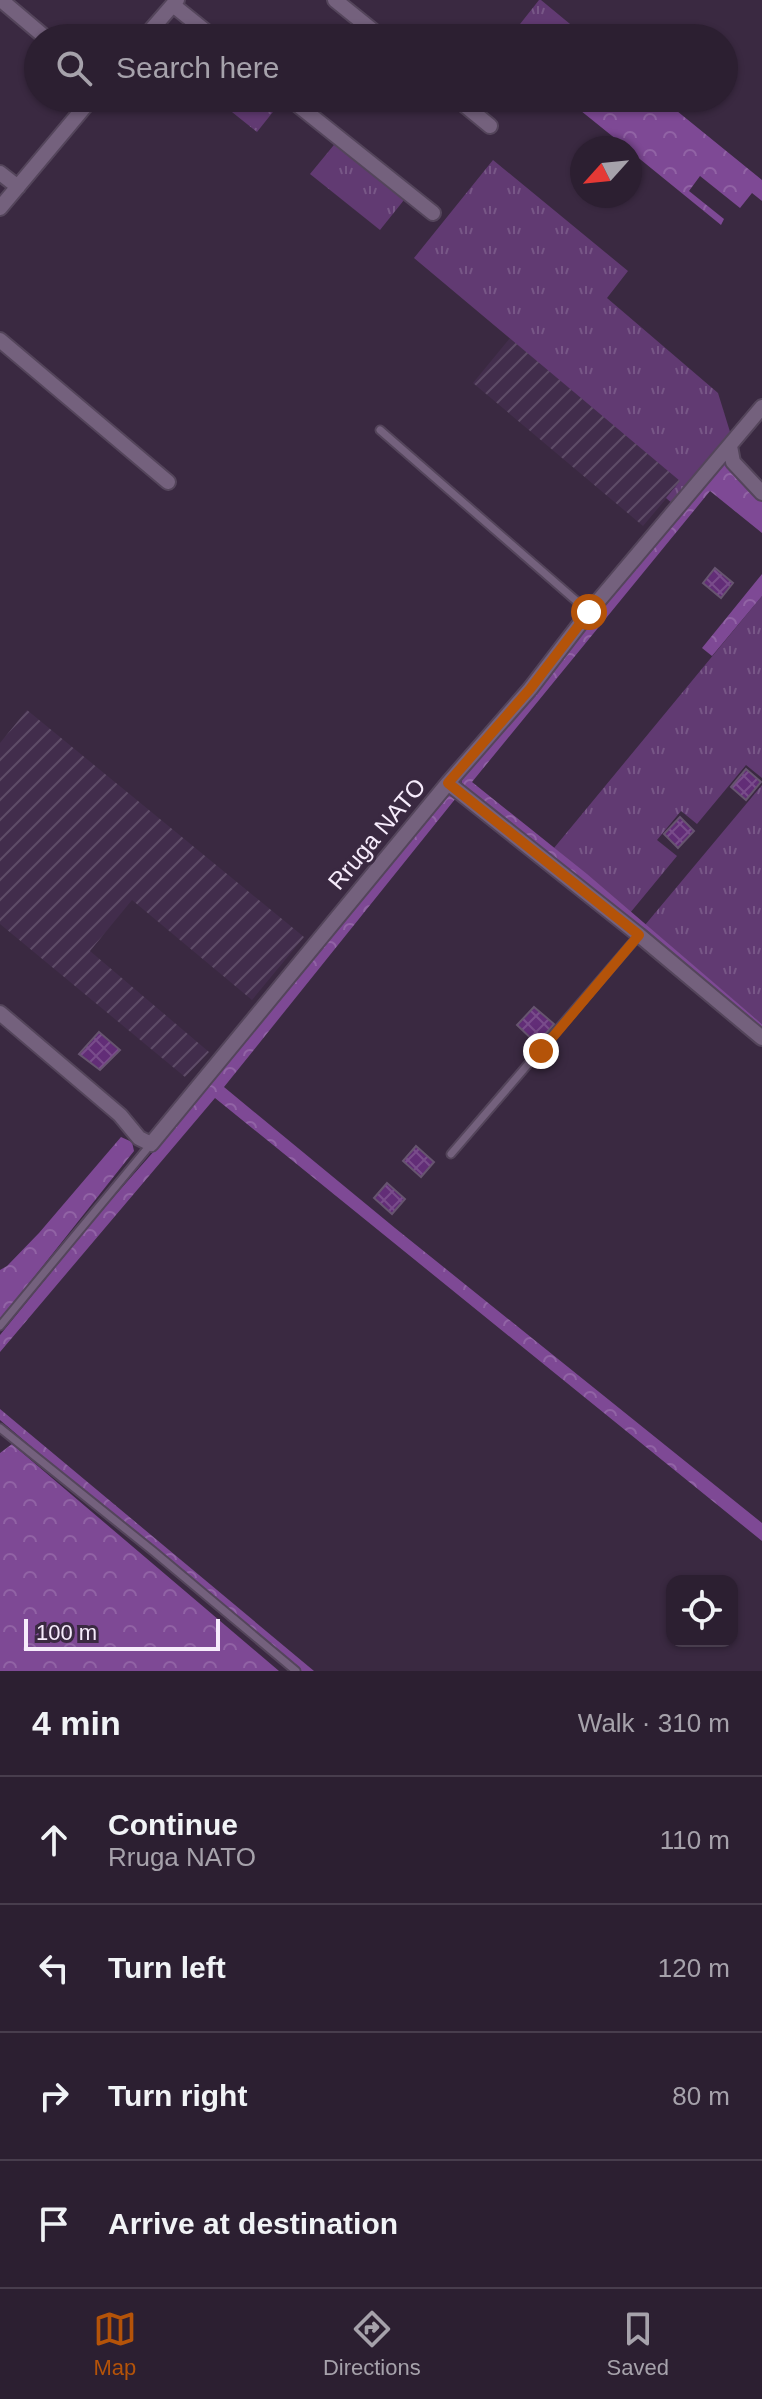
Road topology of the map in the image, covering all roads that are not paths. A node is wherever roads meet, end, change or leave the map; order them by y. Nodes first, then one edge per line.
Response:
1 (1, 0) edge
2 (335, 0) edge
3 (175, 3) edge
4 (29, 24) edge
5 (156, 24) edge
6 (198, 24) edge
7 (365, 24) edge
8 (80, 112) edge
9 (307, 112) edge
10 (473, 112) edge
11 (490, 126) dead end
12 (0, 173) edge
13 (18, 187) junction
14 (0, 208) edge
15 (433, 213) dead end
16 (0, 340) edge
17 (762, 407) edge
18 (380, 430) dead end
19 (730, 446) junction
20 (168, 482) dead end
21 (762, 493) edge
22 (589, 612) junction
23 (448, 783) junction
24 (639, 935) junction
25 (0, 1013) edge
26 (762, 1038) edge
27 (151, 1144) junction
28 (451, 1154) dead end
29 (0, 1326) edge
30 (0, 1428) edge
31 (296, 1671) edge

1 - 4 street
2 - 7 street
3 - 5 street
3 - 6 street
8 - 13 street
9 - 15 street
10 - 11 street
12 - 13 street
13 - 14 street
16 - 20 street
17 - 19 street, Rruga NATO
18 - 22 lane
19 - 21 street
19 - 22 street, Rruga NATO
22 - 23 street, Rruga NATO
23 - 24 street
23 - 27 street, Rruga NATO
24 - 26 street
24 - 28 lane
25 - 27 street
27 - 29 lane
30 - 31 lane

